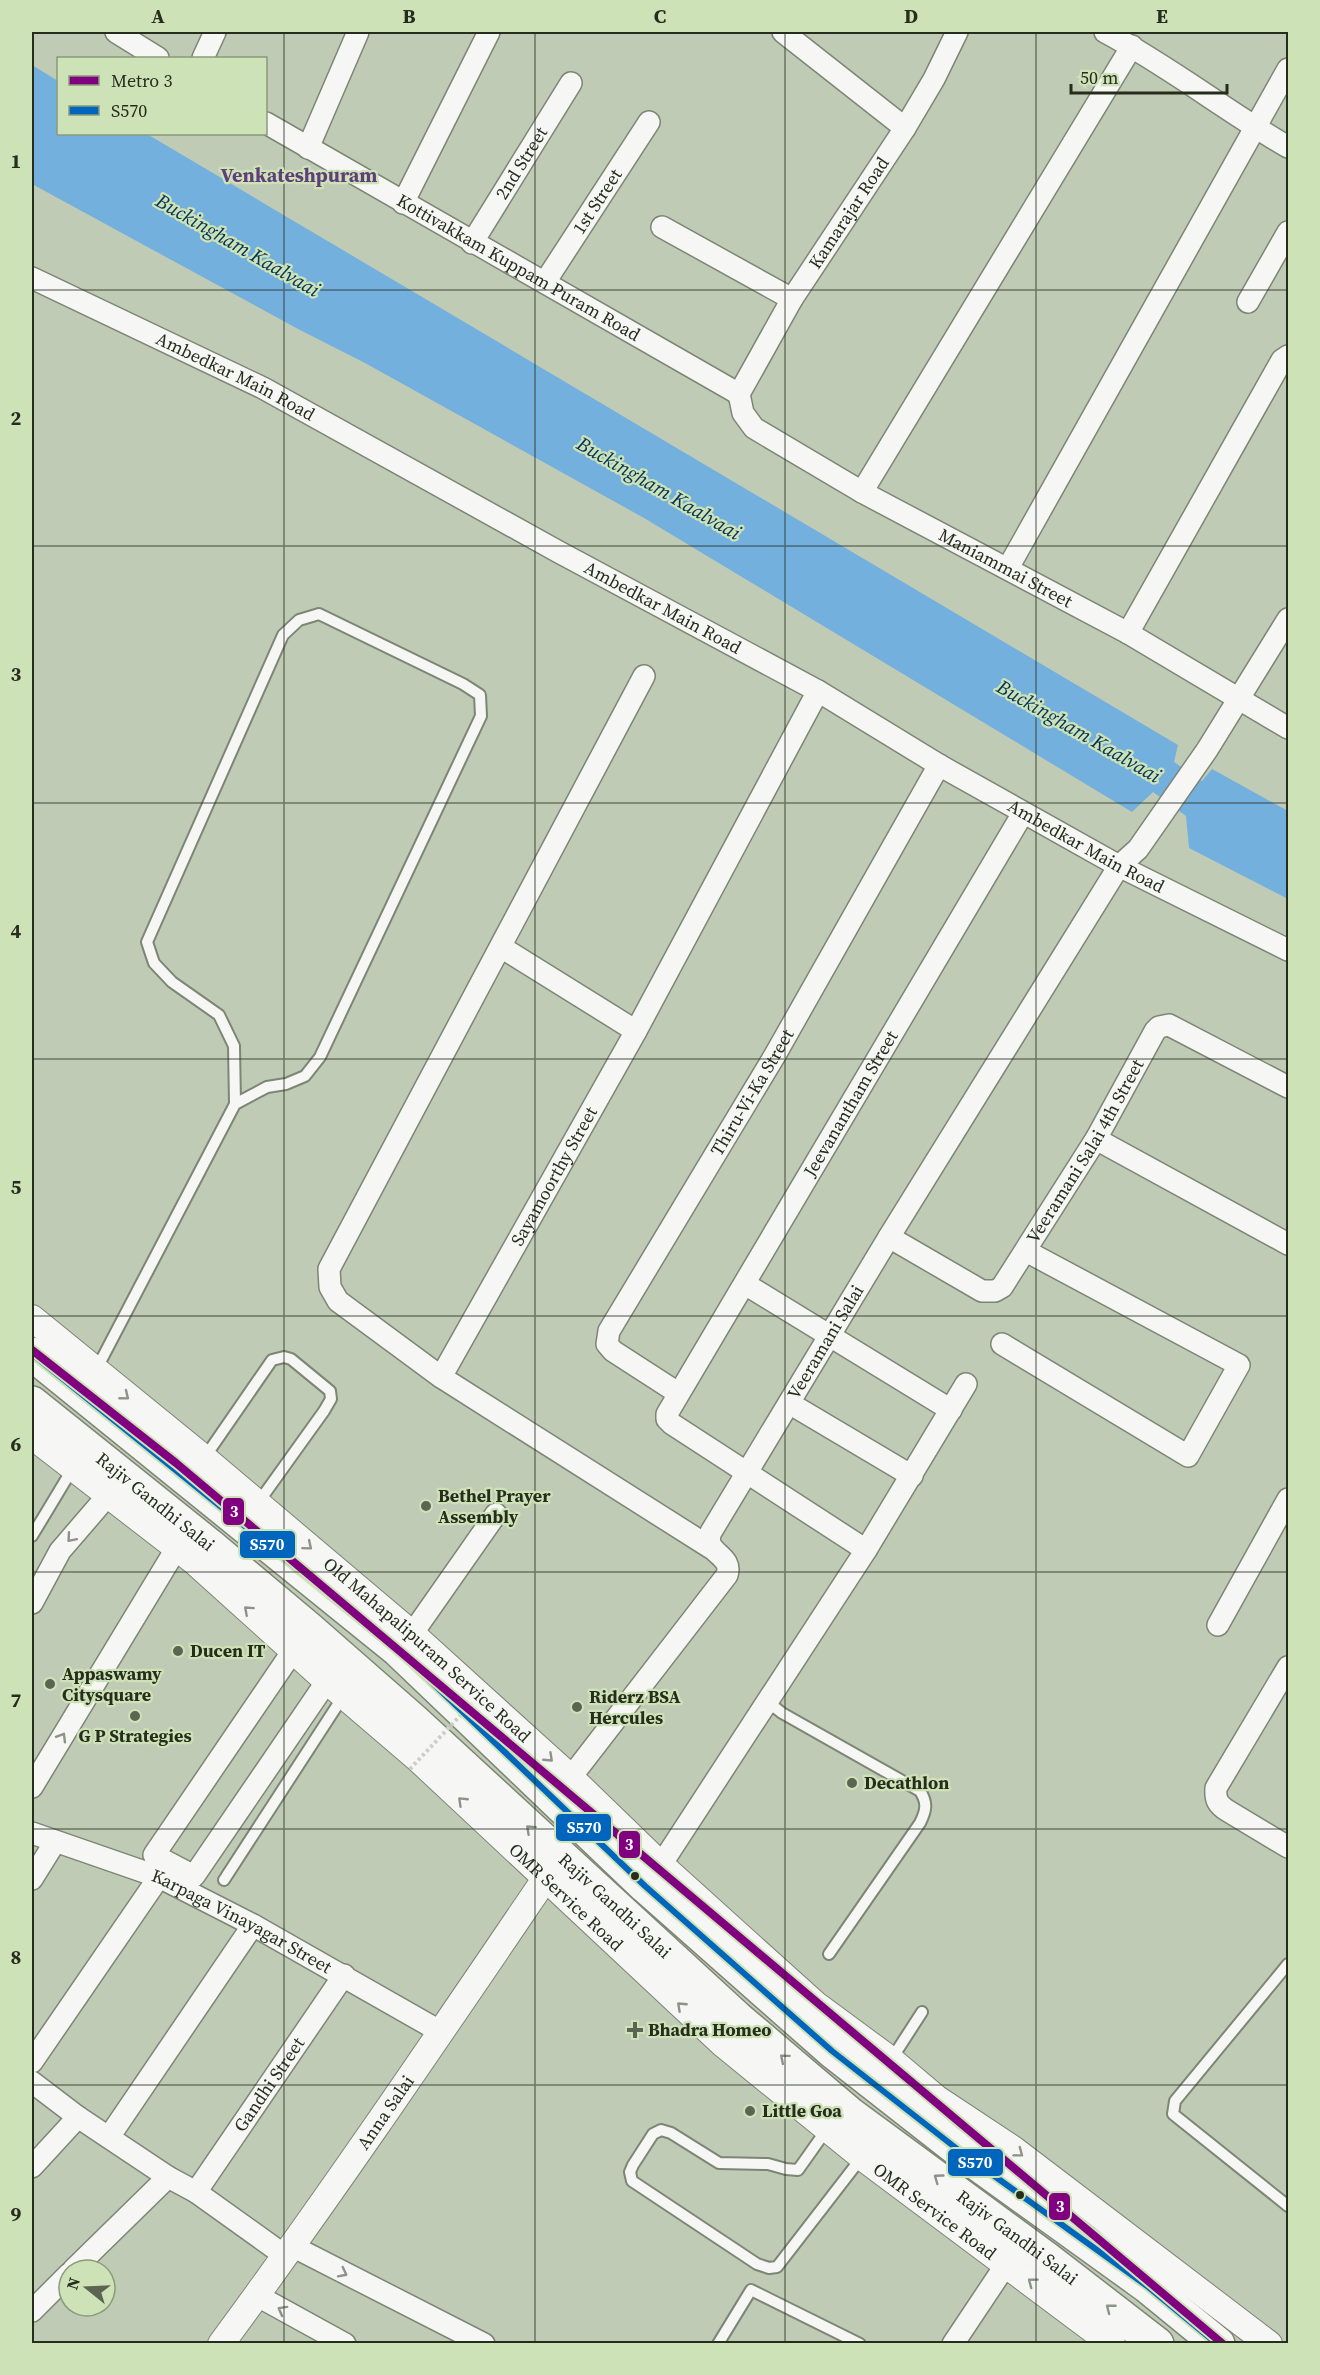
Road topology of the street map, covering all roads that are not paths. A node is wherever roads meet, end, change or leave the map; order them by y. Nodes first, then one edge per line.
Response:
1 (116, 32) edge
2 (215, 32) edge
3 (358, 32) edge
4 (489, 32) edge
5 (783, 32) edge
6 (957, 32) edge
7 (1105, 32) edge
8 (1132, 46) junction
9 (156, 57) edge
10 (203, 57) edge
11 (1288, 69) edge
12 (571, 83) dead end
13 (649, 122) dead end
14 (267, 124) edge
15 (905, 128) junction
16 (1255, 128) junction
17 (1288, 147) edge
18 (308, 148) junction
19 (403, 203) junction
20 (662, 227) dead end
21 (1288, 232) edge
22 (472, 243) junction
23 (32, 278) edge
24 (545, 282) junction
25 (792, 298) junction
26 (1248, 302) dead end
27 (1288, 356) edge
28 (739, 394) junction
29 (862, 492) junction
30 (1008, 568) junction
31 (1288, 619) edge
32 (1128, 633) junction
33 (644, 676) dead end
34 (818, 691) junction
35 (1238, 700) junction
36 (1288, 728) edge
37 (939, 765) junction
38 (1023, 813) junction
39 (1119, 866) junction
40 (501, 947) junction
41 (1288, 950) edge
42 (636, 1030) junction
43 (1288, 1087) edge
44 (235, 1104) junction
45 (1096, 1139) junction
46 (889, 1237) junction
47 (1288, 1244) edge
48 (1026, 1251) junction
49 (745, 1284) junction
50 (32, 1318) edge
51 (830, 1337) junction
52 (1002, 1344) dead end
53 (32, 1354) edge
54 (95, 1372) junction
55 (441, 1377) junction
56 (966, 1384) dead end
57 (678, 1393) junction
58 (789, 1402) junction
59 (32, 1403) edge
60 (951, 1410) junction
61 (32, 1436) edge
62 (204, 1458) junction
63 (73, 1467) junction
64 (747, 1473) junction
65 (912, 1476) junction
66 (109, 1494) junction
67 (1288, 1499) edge
68 (257, 1503) junction
69 (496, 1514) dead end
70 (33, 1530) edge
71 (711, 1548) junction
72 (176, 1549) junction
73 (866, 1550) junction
74 (32, 1603) edge
75 (1218, 1625) dead end
76 (412, 1634) junction
77 (301, 1639) junction
78 (1288, 1667) edge
79 (335, 1688) junction
80 (768, 1702) junction
81 (32, 1787) edge
82 (562, 1789) junction
83 (32, 1833) edge
84 (55, 1842) junction
85 (1288, 1847) edge
86 (554, 1869) junction
87 (654, 1876) junction
88 (159, 1877) junction
89 (32, 1879) edge
90 (224, 1880) dead end
91 (253, 1925) junction
92 (829, 1954) dead end
93 (1288, 1964) edge
94 (344, 1975) junction
95 (922, 2012) dead end
96 (441, 2032) junction
97 (891, 2060) junction
98 (32, 2062) edge
99 (32, 2082) edge
100 (78, 2117) junction
101 (827, 2130) junction
102 (109, 2137) junction
103 (862, 2157) junction
104 (32, 2167) edge
105 (168, 2177) junction
106 (196, 2192) junction
107 (1288, 2206) edge
108 (288, 2250) junction
109 (85, 2258) edge
110 (1007, 2263) junction
111 (57, 2286) edge
112 (256, 2295) junction
113 (32, 2311) edge
114 (220, 2343) edge
115 (345, 2343) edge
116 (484, 2343) edge
117 (718, 2343) edge
118 (860, 2343) edge
119 (953, 2343) edge
120 (1112, 2343) edge
121 (1157, 2343) edge
122 (1218, 2343) edge
123 (1269, 2343) edge

1 - 9 street
2 - 10 street
3 - 18 street
4 - 19 street
5 - 15 street
6 - 15 street, Kamarajar Road
7 - 8 street
8 - 16 street
8 - 29 street
11 - 16 street
12 - 22 street, 2nd Street
13 - 24 street, 1st Street
14 - 18 street, Kottivakkam Kuppam Puram Road
15 - 25 street, Kamarajar Road
16 - 17 street
16 - 30 street
18 - 19 street, Kottivakkam Kuppam Puram Road
19 - 22 street, Kottivakkam Kuppam Puram Road
20 - 25 street
21 - 26 street
22 - 24 street, Kottivakkam Kuppam Puram Road
23 - 34 street, Ambedkar Main Road
24 - 28 street, Kottivakkam Kuppam Puram Road
25 - 28 street, Kamarajar Road
27 - 32 street
28 - 29 street, Maniammai Street
29 - 30 street, Maniammai Street
30 - 32 street, Maniammai Street
31 - 35 street, Veeramani Salai
32 - 35 street, Maniammai Street
33 - 40 street
34 - 37 street, Ambedkar Main Road
34 - 42 street, Sayamoorthy Street
35 - 36 street, Maniammai Street
35 - 39 street, Veeramani Salai
37 - 38 street, Ambedkar Main Road
37 - 57 street, Thiru-Vi-Ka Street
38 - 39 street, Ambedkar Main Road
38 - 49 street, Jeevanantham Street
39 - 41 street, Ambedkar Main Road
39 - 46 street, Veeramani Salai
40 - 42 street
40 - 55 street
42 - 55 street, Sayamoorthy Street
43 - 45 street, Veeramani Salai 4th Street
44 - 44 lane
44 - 54 lane
45 - 47 street
45 - 48 street, Veeramani Salai 4th Street
46 - 48 street, Veeramani Salai 4th Street
46 - 51 street, Veeramani Salai
48 - 52 street
49 - 51 street
49 - 57 street, Jeevanantham Street
50 - 54 street, Old Mahapalipuram Service Road
51 - 58 street, Veeramani Salai
51 - 60 street
53 - 82 main road, Rajiv Gandhi Salai
54 -> 62 street, Old Mahapalipuram Service Road
55 - 71 street
56 - 60 street
57 - 64 street, Jeevanantham Street
58 - 64 street, Veeramani Salai
58 - 65 street
59 - 77 main road, Rajiv Gandhi Salai
60 - 65 street
61 - 63 street, OMR Service Road
62 - 68 street, Old Mahapalipuram Service Road
62 - 68 lane
63 - 66 street, OMR Service Road
63 - 70 lane
64 - 71 street, Veeramani Salai
64 - 73 street
65 - 73 street
66 - 72 street, OMR Service Road
66 -> 74 street
67 - 75 street
68 -> 76 street, Old Mahapalipuram Service Road
69 - 76 street
71 - 82 street
77 -> 72 street, OMR Service Road
81 -> 72 street
73 - 80 street
76 -> 82 street, Old Mahapalipuram Service Road
77 - 79 street, OMR Service Road
77 - 79 street
86 -> 77 main road, Rajiv Gandhi Salai
78 - 85 street
86 -> 79 street, OMR Service Road
79 - 90 lane
80 - 87 street
80 - 92 lane
82 - 87 main road, Rajiv Gandhi Salai
83 - 84 street, Karpaga Vinayagar Street
84 - 88 street, Karpaga Vinayagar Street
84 - 89 street
86 - 96 street, Anna Salai
101 -> 86 street, OMR Service Road
121 -> 86 main road, Rajiv Gandhi Salai
87 - 97 street
87 - 122 main road, Rajiv Gandhi Salai
88 - 91 street, Karpaga Vinayagar Street
88 - 98 street
91 - 94 street, Karpaga Vinayagar Street
91 - 102 street
93 - 107 lane
94 - 96 street, Karpaga Vinayagar Street
94 - 106 street, Gandhi Street
95 - 97 lane
96 - 108 street, Anna Salai
97 -> 123 street
99 - 100 street
100 - 102 street
100 - 104 street
101 - 103 street, OMR Service Road
101 - 103 lane
102 - 105 street
103 - 110 street, OMR Service Road
105 - 106 street
105 - 109 street
106 - 108 street
108 - 112 street, Anna Salai
108 -> 116 street
110 - 119 street
120 -> 110 street, OMR Service Road
111 - 113 street
112 - 114 street, Anna Salai
115 -> 112 street
117 - 118 lane

